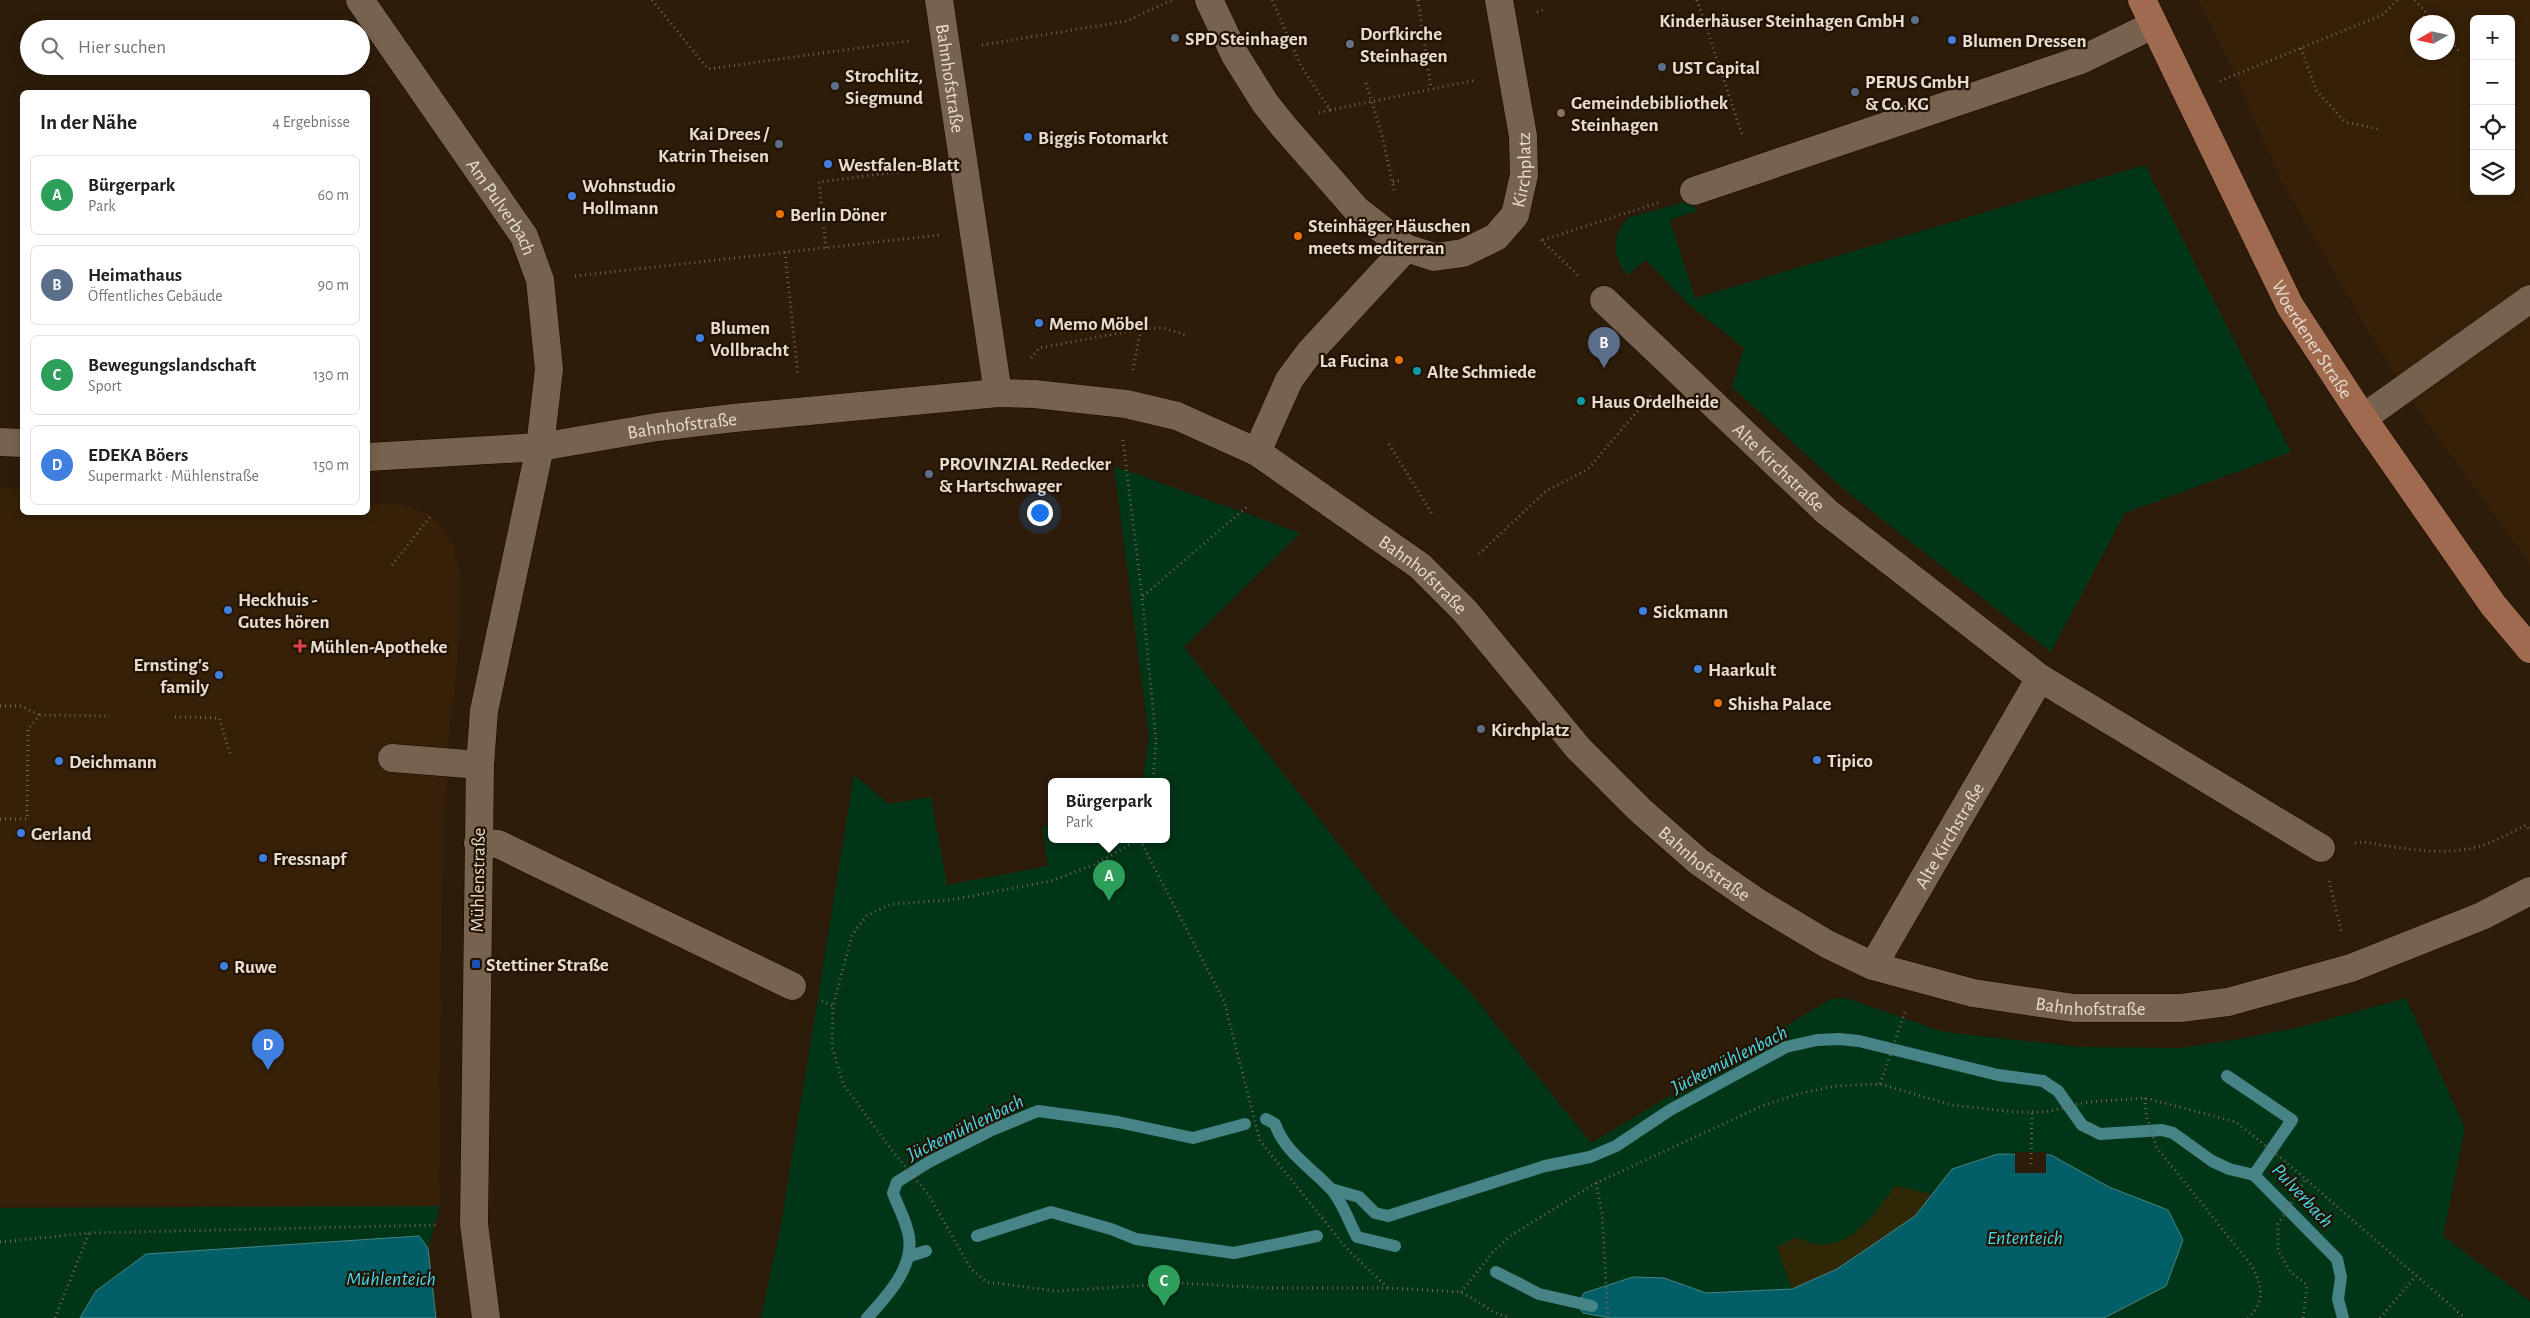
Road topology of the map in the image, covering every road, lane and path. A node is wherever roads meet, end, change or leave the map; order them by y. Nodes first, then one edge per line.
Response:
1 (360, 0) edge
2 (652, 0) edge
3 (939, 0) edge
4 (1172, 0) edge
5 (1209, 0) edge
6 (1272, 0) edge
7 (1418, 0) edge
8 (1499, 0) edge
9 (1697, 0) edge
10 (2142, 0) edge
11 (2398, 0) edge
12 (2415, 0) edge
13 (2428, 15) edge
14 (2153, 25) junction
15 (945, 44) junction
16 (2455, 46) edge
17 (2301, 48) junction
18 (2459, 51) dead end
19 (1301, 66) dead end
20 (1477, 80) dead end
21 (1366, 83) dead end
22 (1431, 89) junction
23 (2186, 95) junction
24 (1372, 101) junction
25 (1330, 110) dead end
26 (2378, 130) dead end
27 (964, 164) junction
28 (1754, 171) junction
29 (1402, 180) dead end
30 (1393, 182) junction
31 (1394, 190) dead end
32 (1694, 191) joint
33 (1515, 215) junction
34 (974, 230) junction
35 (1542, 240) junction
36 (826, 248) junction
37 (1406, 248) junction
38 (785, 252) junction
39 (540, 280) junction
40 (2530, 299) edge
41 (1604, 300) joint
42 (1186, 336) dead end
43 (1674, 368) junction
44 (998, 393) junction
45 (1126, 404) junction
46 (802, 411) junction
47 (2363, 418) junction
48 (0, 442) edge
49 (20, 443) edge
50 (1389, 444) dead end
51 (540, 447) junction
52 (1257, 452) junction
53 (370, 457) edge
54 (1248, 506) dead end
55 (1432, 514) dead end
56 (431, 516) dead end
57 (1479, 554) dead end
58 (392, 565) dead end
59 (1142, 596) junction
60 (2530, 649) edge
61 (2040, 678) junction
62 (0, 706) edge
63 (40, 716) junction
64 (110, 716) dead end
65 (175, 717) dead end
66 (231, 757) dead end
67 (392, 758) dead end
68 (480, 765) junction
69 (1153, 778) edge
70 (0, 818) edge
71 (2530, 831) edge
72 (478, 843) junction
73 (1134, 843) edge
74 (1141, 843) edge
75 (2322, 848) junction
76 (2530, 891) edge
77 (1873, 966) junction
78 (2351, 968) junction
79 (792, 986) dead end
80 (1899, 1030) dead end
81 (1880, 1084) junction
82 (2145, 1098) junction
83 (2032, 1113) junction
84 (2031, 1164) dead end
85 (2305, 1180) junction
86 (1596, 1183) junction
87 (474, 1224) junction
88 (89, 1233) junction
89 (0, 1242) edge
90 (2416, 1276) junction
91 (1388, 1288) junction
92 (1461, 1292) junction
93 (56, 1318) edge
94 (486, 1318) edge
95 (1510, 1318) edge
96 (1608, 1318) edge
97 (2248, 1318) edge
98 (2303, 1318) edge
99 (2380, 1318) edge
100 (2465, 1318) edge

1 - 39 street, Am Pulverbach
2 - 15 path
3 - 15 street, Bahnhofstraße
4 - 15 path
5 - 37 street, Kirchplatz
6 - 19 path
7 - 22 path
8 - 33 street, Kirchplatz
9 - 28 path
10 - 14 main road, Woerdener Straße
11 - 17 path
12 - 13 path
14 - 23 main road, Woerdener Straße
14 - 28 street
15 - 27 street, Bahnhofstraße
16 - 18 path
17 - 23 path
17 - 26 path
20 - 22 path
21 - 24 path
22 - 24 path
23 - 47 main road, Woerdener Straße
24 - 25 path
24 - 30 path
27 - 34 street, Bahnhofstraße
27 - 36 path
28 - 32 street
29 - 30 path
30 - 31 path
32 - 35 path
33 - 35 path
33 - 37 street, Kirchplatz
34 - 36 path
34 - 44 street, Bahnhofstraße
35 - 41 path
36 - 38 path
37 - 52 street
38 - 39 path
38 - 46 path
39 - 51 street, Am Pulverbach
40 - 47 street
41 - 43 street, Alte Kirchstraße
42 - 44 path
43 - 57 path
43 - 61 street, Alte Kirchstraße
44 - 45 street, Bahnhofstraße
44 - 46 street, Bahnhofstraße
45 - 52 street, Bahnhofstraße
45 - 59 path
46 - 51 street, Bahnhofstraße
47 - 60 main road, Woerdener Straße
48 - 49 street
50 - 55 path
51 - 53 street, Bahnhofstraße
51 - 68 street, Mühlenstraße
52 - 77 street, Bahnhofstraße
54 - 59 path
56 - 58 path
59 - 69 path
61 - 75 street, Alte Kirchstraße
61 - 77 street, Alte Kirchstraße
62 - 63 path
63 - 64 path
63 - 70 path
65 - 66 path
67 - 68 street
68 - 72 street, Mühlenstraße
71 - 75 path
72 - 79 street
72 - 87 street, Mühlenstraße
73 - 91 path
74 - 91 path
75 - 78 path
76 - 78 street, Bahnhofstraße
77 - 78 street, Bahnhofstraße
80 - 81 path
81 - 83 path
81 - 86 path
82 - 83 path
82 - 85 path
82 - 97 path
83 - 84 path
85 - 90 path
85 - 98 path
86 - 92 path
86 - 96 path
87 - 88 path
87 - 94 street, Mühlenstraße
88 - 89 path
88 - 93 path
90 - 99 path
90 - 100 path
91 - 92 path
92 - 95 path

